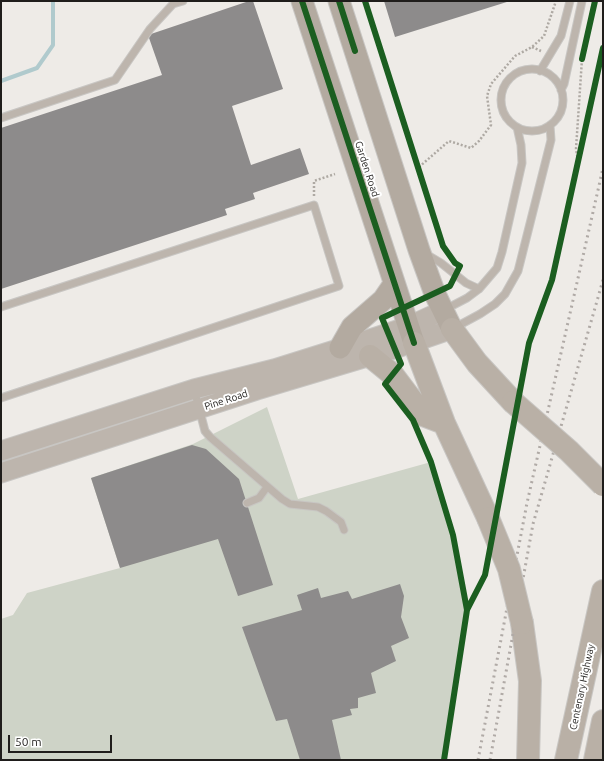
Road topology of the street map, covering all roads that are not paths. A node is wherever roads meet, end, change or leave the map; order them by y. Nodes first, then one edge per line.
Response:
1 (183, 1) edge
2 (302, 1) edge
3 (339, 1) edge
4 (570, 1) edge
5 (582, 1) edge
6 (540, 71) junction
7 (561, 90) junction
8 (1, 118) edge
9 (550, 125) junction
10 (517, 127) junction
11 (419, 250) junction
12 (394, 284) junction
13 (479, 289) junction
14 (1, 307) edge
15 (447, 320) junction
16 (411, 334) junction
17 (340, 348) junction
18 (370, 356) junction
19 (194, 389) junction
20 (1, 398) edge
21 (199, 408) junction
22 (444, 423) junction
23 (1, 451) edge
24 (1, 473) edge
25 (603, 485) edge
26 (267, 487) junction
27 (247, 504) dead end
28 (344, 530) dead end
29 (603, 591) edge
30 (603, 721) edge
31 (528, 760) edge
32 (566, 760) edge
33 (595, 760) edge

1 - 8 lane
2 - 12 main road, Garden Road
3 - 11 main road
4 - 6 lane
5 - 7 lane
6 - 7 lane
6 - 10 lane
7 - 9 lane
9 - 10 lane
9 - 15 lane
10 - 13 lane
11 - 13 lane
11 - 15 main road
12 - 16 main road, Garden Road
12 - 17 main road
13 - 15 lane
14 - 20 lane
15 - 16 street, Pine Road
15 - 25 highway, bridge
16 - 17 street, Pine Road
16 - 18 street, Pine Road
16 - 22 highway
17 - 19 street, Pine Road
18 - 21 street, Pine Road
18 - 22 highway
19 - 21 lane
19 - 23 street, Pine Road
21 - 24 street, Pine Road
21 - 26 lane
22 - 31 highway, bridge
26 - 27 lane
26 - 28 lane
29 - 32 highway, Centenary Highway
30 - 33 highway

